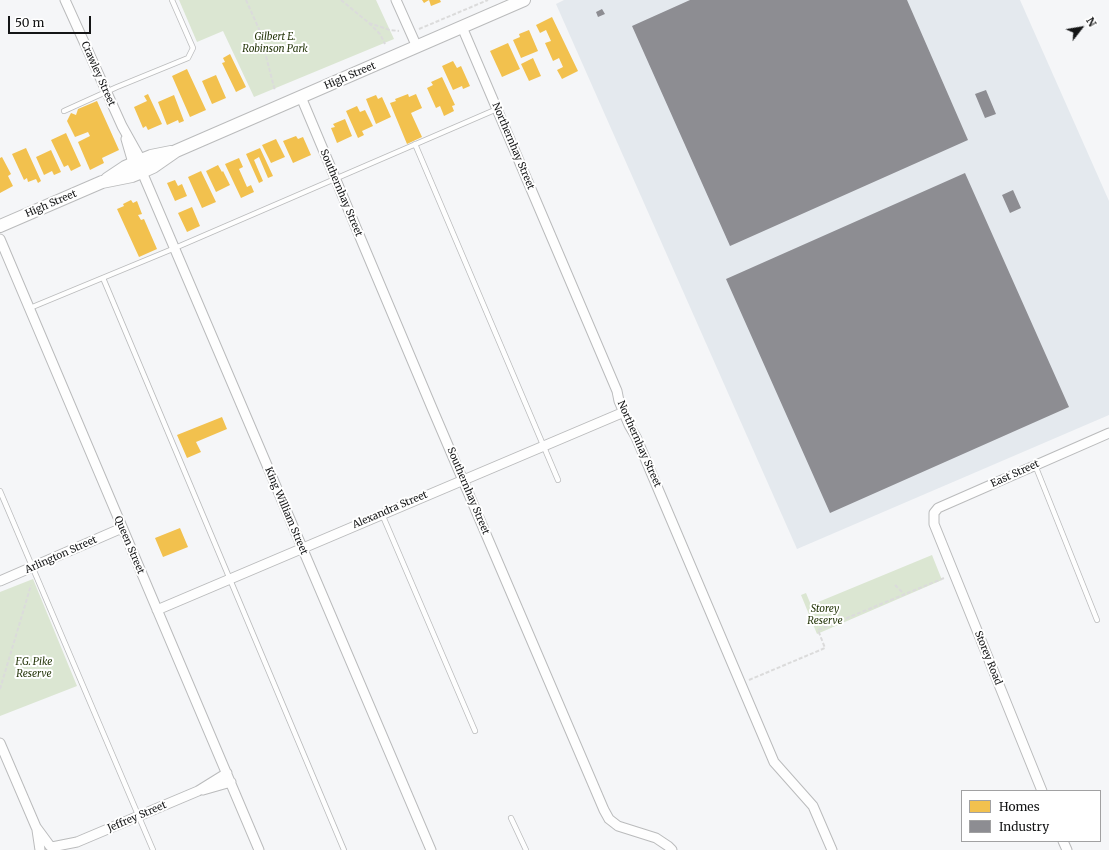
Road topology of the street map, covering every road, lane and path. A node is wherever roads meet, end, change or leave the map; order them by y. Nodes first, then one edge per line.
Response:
1 (65, 0) edge
2 (172, 0) edge
3 (246, 0) edge
4 (341, 0) edge
5 (396, 0) edge
6 (488, 0) edge
7 (524, 0) edge
8 (369, 23) junction
9 (462, 27) junction
10 (409, 30) junction
11 (385, 44) dead end
12 (417, 47) junction
13 (275, 91) dead end
14 (106, 92) junction
15 (301, 97) junction
16 (497, 109) junction
17 (64, 110) dead end
18 (416, 144) junction
19 (139, 165) junction
20 (335, 179) junction
21 (0, 226) edge
22 (0, 239) edge
23 (174, 248) junction
24 (103, 278) junction
25 (30, 308) junction
26 (624, 412) junction
27 (1109, 433) edge
28 (543, 445) junction
29 (1035, 465) junction
30 (464, 479) junction
31 (558, 480) dead end
32 (0, 491) edge
33 (382, 514) junction
34 (934, 524) joint
35 (122, 528) junction
36 (302, 548) junction
37 (32, 568) junction
38 (944, 578) dead end
39 (33, 579) dead end
40 (230, 579) junction
41 (0, 581) edge
42 (895, 585) dead end
43 (904, 594) junction
44 (157, 610) junction
45 (1097, 620) dead end
46 (741, 683) junction
47 (0, 689) edge
48 (475, 731) dead end
49 (0, 744) edge
50 (229, 778) junction
51 (1042, 790) edge
52 (139, 816) junction
53 (512, 818) dead end
54 (36, 827) junction
55 (77, 842) junction
56 (52, 848) edge
57 (40, 850) edge
58 (66, 850) edge
59 (153, 850) edge
60 (259, 850) edge
61 (344, 850) edge
62 (431, 850) edge
63 (526, 850) edge
64 (672, 850) edge
65 (832, 850) edge

1 - 14 street, Crawley Street
2 - 14 lane
3 - 13 path
4 - 8 path
5 - 10 street
6 - 10 path
7 - 9 main road, High Street
8 - 10 path
8 - 11 path
9 - 12 main road, High Street
9 - 16 street, Northernhay Street
10 - 12 street
12 - 15 main road, High Street
14 - 17 lane
14 - 19 street, Crawley Street
15 - 19 main road, High Street
15 - 20 street, Southernhay Street
16 - 18 lane
16 - 26 street, Northernhay Street
18 - 20 lane
18 - 28 lane
19 - 21 main road, High Street
19 - 23 street, King William Street
20 - 23 lane
20 - 30 street, Southernhay Street
22 - 25 street, Queen Street
23 - 24 lane
23 - 36 street, King William Street
24 - 25 lane
24 - 40 lane
25 - 35 street, Queen Street
26 - 28 street, Alexandra Street
26 - 46 street, Northernhay Street
27 - 29 street, East Street
28 - 30 street, Alexandra Street
28 - 31 lane
29 - 34 street, East Street
29 - 45 lane
30 - 33 street, Alexandra Street
30 - 64 street, Southernhay Street
32 - 37 lane
33 - 36 street, Alexandra Street
33 - 48 lane
34 - 51 street, Storey Road
35 - 37 street, Arlington Street
35 - 44 street, Queen Street
36 - 40 street, Alexandra Street
36 - 62 street, King William Street
37 - 41 street, Arlington Street
37 - 52 lane
38 - 43 path
39 - 47 path
40 - 44 street, Alexandra Street
40 - 61 lane
42 - 43 path
43 - 46 path
44 - 50 street, Queen Street
46 - 65 street, Northernhay Street
49 - 54 street
50 - 52 street, Jeffrey Street
50 - 60 street, Queen Street
52 - 55 street, Jeffrey Street
52 - 59 lane
53 - 63 lane
54 - 56 street
54 - 57 street
55 - 56 street, Jeffrey Street
55 - 58 street, Jeffrey Street
56 - 57 street, Jeffrey Street

